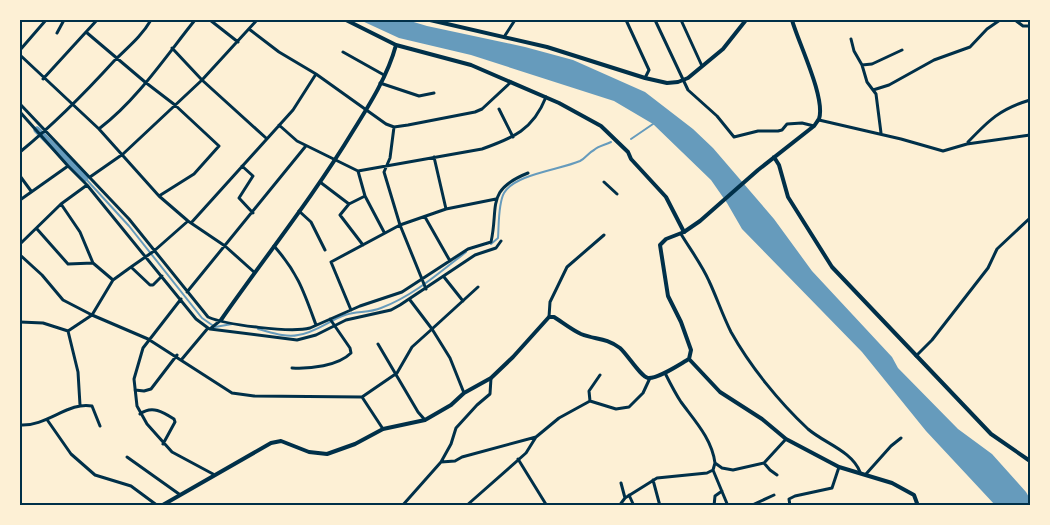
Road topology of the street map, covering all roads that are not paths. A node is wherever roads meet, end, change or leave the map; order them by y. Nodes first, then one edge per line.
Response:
1 (46, 20) edge
2 (64, 20) edge
3 (97, 20) edge
4 (151, 20) edge
5 (195, 20) edge
6 (210, 20) edge
7 (257, 20) edge
8 (346, 20) edge
9 (430, 20) edge
10 (515, 20) edge
11 (626, 20) edge
12 (655, 20) edge
13 (681, 20) edge
14 (746, 20) edge
15 (792, 20) edge
16 (1000, 20) edge
17 (1015, 20) edge
18 (1030, 26) edge
19 (249, 29) junction
20 (86, 32) junction
21 (57, 33) dead end
22 (504, 37) junction
23 (851, 39) dead end
24 (237, 42) junction
25 (396, 45) junction
26 (172, 48) junction
27 (20, 50) edge
28 (902, 50) dead end
29 (343, 52) dead end
30 (20, 55) edge
31 (118, 58) junction
32 (862, 64) junction
33 (702, 66) junction
34 (316, 74) junction
35 (384, 75) junction
36 (43, 78) junction
37 (645, 78) junction
38 (202, 80) junction
39 (684, 80) junction
40 (144, 82) junction
41 (511, 82) junction
42 (381, 83) junction
43 (873, 90) junction
44 (435, 93) dead end
45 (546, 98) junction
46 (1030, 100) edge
47 (20, 104) edge
48 (175, 105) junction
49 (73, 106) junction
50 (499, 108) dead end
51 (366, 111) junction
52 (20, 112) edge
53 (819, 120) junction
54 (279, 125) junction
55 (394, 126) junction
56 (814, 126) junction
57 (99, 129) junction
58 (46, 131) junction
59 (881, 134) junction
60 (1030, 135) edge
61 (513, 137) junction
62 (267, 139) junction
63 (967, 144) junction
64 (306, 146) junction
65 (20, 152) edge
66 (123, 154) junction
67 (434, 157) junction
68 (774, 157) junction
69 (335, 161) junction
70 (68, 166) junction
71 (242, 166) junction
72 (385, 166) junction
73 (358, 171) junction
74 (528, 173) dead end
75 (20, 176) edge
76 (90, 177) junction
77 (320, 182) junction
78 (604, 182) dead end
79 (87, 185) junction
80 (31, 191) junction
81 (617, 194) dead end
82 (159, 196) junction
83 (365, 196) junction
84 (496, 199) junction
85 (20, 200) edge
86 (62, 204) junction
87 (349, 204) junction
88 (446, 209) junction
89 (299, 211) junction
90 (253, 213) junction
91 (425, 217) junction
92 (1030, 218) edge
93 (190, 222) junction
94 (400, 225) junction
95 (36, 229) junction
96 (384, 233) junction
97 (682, 233) junction
98 (604, 235) dead end
99 (501, 241) dead end
100 (20, 244) edge
101 (363, 245) junction
102 (225, 246) junction
103 (274, 246) junction
104 (325, 250) dead end
105 (154, 251) junction
106 (20, 255) edge
107 (146, 257) junction
108 (450, 261) junction
109 (93, 264) junction
110 (131, 267) junction
111 (254, 272) junction
112 (162, 276) junction
113 (444, 277) junction
114 (113, 280) junction
115 (422, 280) junction
116 (478, 287) dead end
117 (426, 289) junction
118 (187, 292) junction
119 (181, 299) junction
120 (410, 300) junction
121 (463, 301) junction
122 (351, 310) junction
123 (92, 315) junction
124 (549, 317) junction
125 (330, 319) junction
126 (220, 321) junction
127 (20, 322) edge
128 (316, 326) junction
129 (334, 326) junction
130 (210, 328) junction
131 (432, 329) junction
132 (68, 331) junction
133 (148, 339) junction
134 (378, 344) dead end
135 (177, 355) junction
136 (916, 356) junction
137 (182, 359) junction
138 (689, 359) junction
139 (292, 368) dead end
140 (668, 370) junction
141 (397, 373) junction
142 (600, 375) dead end
143 (491, 378) junction
144 (650, 378) junction
145 (135, 390) junction
146 (464, 393) junction
147 (362, 397) junction
148 (590, 402) junction
149 (80, 405) junction
150 (140, 414) junction
151 (48, 420) junction
152 (425, 420) junction
153 (20, 425) edge
154 (100, 426) dead end
155 (383, 429) junction
156 (536, 437) junction
157 (901, 438) dead end
158 (786, 439) junction
159 (163, 444) junction
160 (127, 457) dead end
161 (519, 459) junction
162 (1030, 461) edge
163 (441, 462) junction
164 (715, 463) junction
165 (764, 463) junction
166 (839, 467) junction
167 (713, 470) junction
168 (860, 472) junction
169 (213, 474) junction
170 (866, 474) junction
171 (777, 475) dead end
172 (653, 480) junction
173 (621, 483) dead end
174 (722, 491) junction
175 (179, 494) junction
176 (629, 495) junction
177 (774, 495) dead end
178 (625, 498) junction
179 (160, 506) edge
180 (402, 506) edge
181 (466, 506) edge
182 (547, 506) edge
183 (619, 506) edge
184 (634, 506) edge
185 (660, 506) edge
186 (714, 506) edge
187 (728, 506) edge
188 (750, 506) edge
189 (790, 506) edge
190 (918, 506) edge

1 - 27 street
2 - 21 street
3 - 20 street
4 - 31 street
5 - 26 street
6 - 24 street
7 - 19 street
8 - 25 main road
9 - 22 main road
10 - 22 street
11 - 37 street
12 - 39 street
13 - 33 street
14 - 33 main road
15 - 53 main road
16 - 43 street
17 - 18 street
19 - 24 street
19 - 34 street
20 - 31 street
20 - 36 street
22 - 37 main road
23 - 32 street
24 - 38 street
25 - 35 main road
25 - 41 main road
26 - 38 street
26 - 40 street
28 - 32 street
29 - 35 street
30 - 36 street
31 - 40 street
31 - 49 street
32 - 43 street
33 - 39 main road
34 - 51 street
34 - 54 street
35 - 42 main road
36 - 49 street
37 - 39 main road
38 - 48 street
38 - 62 street
39 - 56 street
40 - 48 street
40 - 57 street
41 - 45 main road
41 - 55 street
42 - 44 street
42 - 51 main road
43 - 59 street
45 - 61 street
45 - 97 main road
46 - 63 street
47 - 58 street
48 - 66 street
48 - 82 street
49 - 57 street
49 - 58 street
50 - 61 street
51 - 55 street
51 - 69 main road
52 - 70 street
53 - 56 main road
53 - 59 street
54 - 62 street
54 - 64 street
55 - 72 street
56 - 68 main road
57 - 66 street
58 - 65 street
58 - 76 street
59 - 63 street
60 - 63 street
61 - 67 street
62 - 71 street
64 - 69 street
64 - 90 street
66 - 76 street
66 - 82 street
67 - 72 street
67 - 88 street
68 - 97 main road
68 - 136 main road
69 - 73 street
69 - 77 main road
70 - 79 street
70 - 80 street
71 - 90 street
71 - 93 street
72 - 73 street
72 - 94 street
73 - 83 street
74 - 84 street
75 - 80 street
76 - 105 street
77 - 87 street
77 - 89 main road
78 - 81 street
79 - 86 street
79 - 107 street
80 - 85 street
82 - 93 street
83 - 87 street
83 - 96 street
84 - 88 street
84 - 108 street
86 - 95 street
86 - 109 street
87 - 101 street
88 - 91 street
89 - 103 main road
89 - 104 street
90 - 102 street
91 - 94 street
91 - 108 street
92 - 136 street
93 - 102 street
93 - 105 street
94 - 96 street
94 - 115 street
95 - 100 street
95 - 109 street
96 - 101 street
97 - 138 main road
97 - 168 street
98 - 124 street
99 - 113 street
101 - 122 street
102 - 111 street
102 - 118 street
103 - 111 main road
103 - 128 street
105 - 107 street
105 - 118 street
106 - 123 street
107 - 110 street
107 - 112 street
108 - 115 street
109 - 114 street
110 - 112 street
110 - 114 street
111 - 126 main road
112 - 119 street
113 - 117 street
113 - 121 street
114 - 123 street
115 - 117 street
115 - 122 street
116 - 121 street
117 - 120 street
118 - 126 street
119 - 130 street
119 - 133 street
120 - 129 street
120 - 131 street
121 - 131 street
122 - 125 street
123 - 132 street
123 - 133 street
124 - 143 main road
124 - 144 main road
125 - 128 street
125 - 129 street
126 - 128 street
126 - 130 street
127 - 132 street
129 - 130 street
129 - 139 street
130 - 137 street
131 - 141 street
131 - 146 street
132 - 149 street
133 - 135 street
133 - 145 street
134 - 141 street
135 - 137 street
135 - 145 street
136 - 162 main road
137 - 147 street
138 - 140 main road
138 - 158 main road
140 - 144 main road
140 - 164 street
141 - 147 street
141 - 152 street
142 - 148 street
143 - 146 main road
143 - 163 street
144 - 148 street
145 - 150 street
146 - 152 main road
147 - 155 street
148 - 156 street
149 - 151 street
149 - 154 street
150 - 159 street
150 - 159 street
151 - 153 street
151 - 179 street
152 - 155 main road
155 - 169 main road
156 - 161 street
156 - 163 street
157 - 170 street
158 - 165 street
158 - 166 main road
159 - 169 street
160 - 175 street
161 - 181 street
161 - 182 street
163 - 180 street
164 - 165 street
164 - 167 street
165 - 171 street
166 - 168 main road
166 - 189 street
167 - 172 street
167 - 174 street
168 - 170 main road
169 - 175 main road
170 - 190 main road
172 - 176 street
172 - 185 street
173 - 178 street
174 - 186 street
174 - 187 street
175 - 179 main road
176 - 178 street
176 - 184 street
177 - 188 street
178 - 183 street

